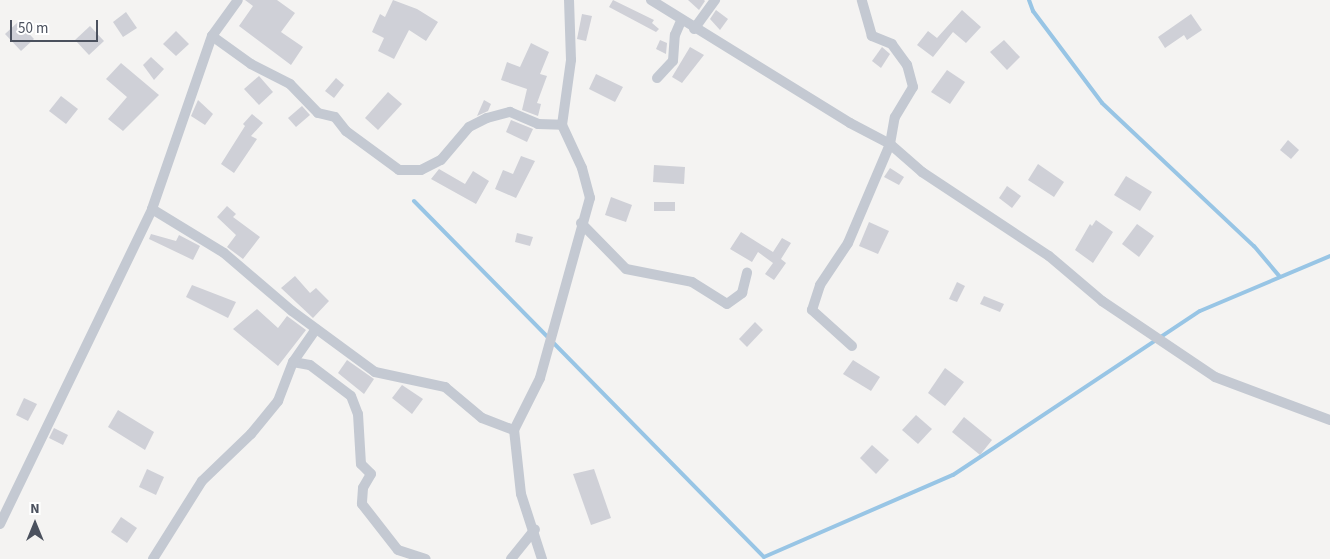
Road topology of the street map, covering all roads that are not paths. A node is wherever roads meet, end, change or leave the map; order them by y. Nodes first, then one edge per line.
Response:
1 (238, 0) edge
2 (569, 0) edge
3 (651, 0) edge
4 (715, 0) edge
5 (862, 0) edge
6 (680, 21) junction
7 (694, 29) junction
8 (212, 36) junction
9 (657, 78) dead end
10 (562, 126) junction
11 (890, 144) junction
12 (152, 209) junction
13 (581, 223) junction
14 (747, 273) dead end
15 (316, 329) junction
16 (852, 346) dead end
17 (293, 362) junction
18 (1330, 420) edge
19 (514, 430) junction
20 (0, 524) edge
21 (534, 529) junction
22 (152, 559) edge
23 (426, 559) edge
24 (511, 559) edge
25 (542, 559) edge

1 - 8 street
2 - 10 street
3 - 6 street
4 - 7 street
5 - 11 street
6 - 7 street
6 - 9 street
7 - 11 street
8 - 10 street
8 - 12 street
10 - 13 street
11 - 16 street
11 - 18 street
12 - 15 street
12 - 20 street
13 - 14 street
13 - 19 street
15 - 17 street
15 - 19 street
17 - 22 street
17 - 23 street
19 - 21 street
21 - 24 street
21 - 25 street

